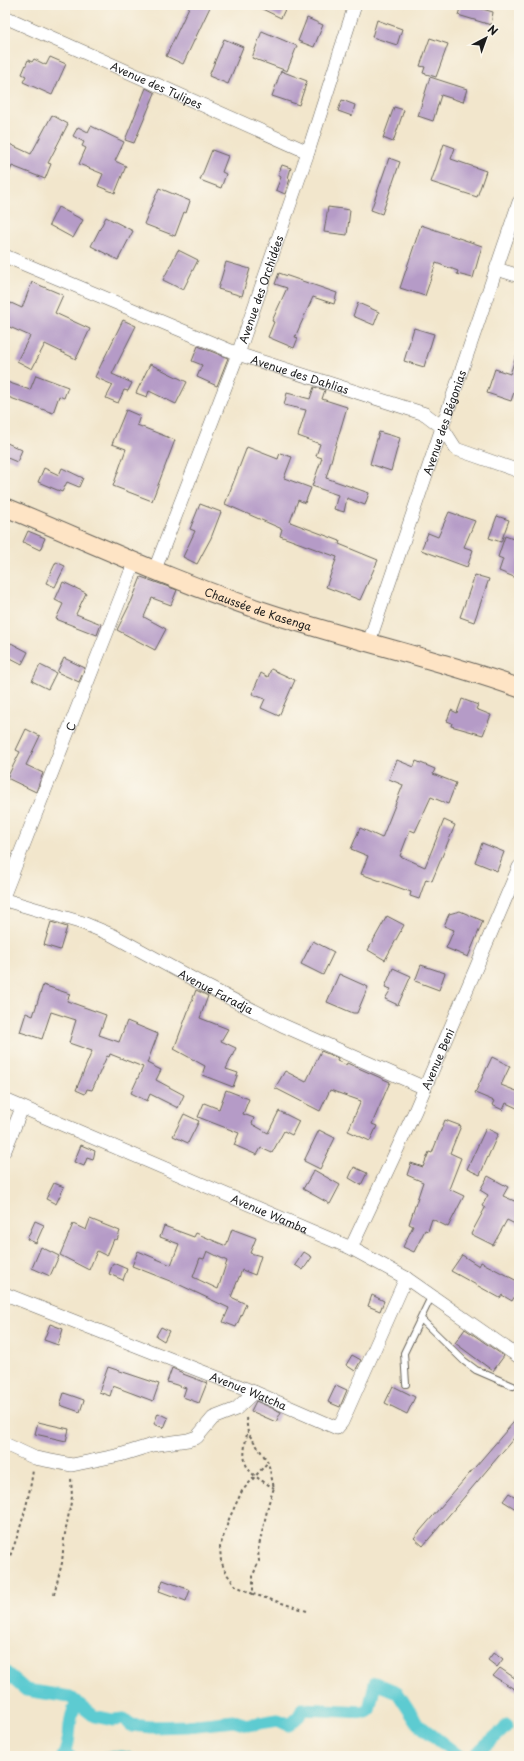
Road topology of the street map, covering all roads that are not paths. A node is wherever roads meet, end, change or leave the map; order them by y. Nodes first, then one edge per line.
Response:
1 (355, 5) edge
2 (5, 17) edge
3 (308, 152) junction
4 (519, 202) edge
5 (5, 256) edge
6 (497, 269) junction
7 (519, 276) edge
8 (238, 354) junction
9 (442, 427) junction
10 (519, 471) edge
11 (5, 507) edge
12 (135, 561) junction
13 (155, 569) junction
14 (369, 642) junction
15 (519, 688) edge
16 (519, 867) edge
17 (5, 892) edge
18 (5, 900) edge
19 (425, 1088) junction
20 (5, 1100) edge
21 (22, 1108) junction
22 (5, 1150) edge
23 (351, 1248) junction
24 (406, 1278) junction
25 (5, 1294) edge
26 (432, 1295) junction
27 (421, 1319) junction
28 (519, 1357) edge
29 (406, 1384) dead end
30 (513, 1386) dead end
31 (254, 1392) junction
32 (5, 1444) edge

1 - 3 street, Avenue des Orchidées
2 - 3 street, Avenue des Tulipes
3 - 8 street, Avenue des Orchidées
4 - 6 street, Avenue des Bégonias
5 - 8 street, Avenue des Dahlias
6 - 7 street
6 - 9 street, Avenue des Bégonias
8 - 9 street, Avenue des Dahlias
8 - 13 street, Avenue des Orchidées
9 - 10 street, Avenue des Dahlias
9 - 14 street, Avenue des Bégonias
11 - 12 main road, Chaussée de Kasenga
12 - 13 main road, Chaussée de Kasenga
12 - 17 street, C
13 - 14 main road, Chaussée de Kasenga
14 - 15 main road, Chaussée de Kasenga
16 - 19 street, Avenue Beni
18 - 19 street, Avenue Faradja
19 - 23 street, Avenue Beni
20 - 21 street, Avenue Wamba
21 - 22 street
21 - 23 street, Avenue Wamba
23 - 24 street, Avenue Wamba
24 - 26 street, Avenue Wamba
24 - 31 street, Avenue Watcha
25 - 31 street, Avenue Watcha
26 - 27 lane
26 - 28 street, Avenue Wamba
27 - 29 lane
27 - 30 lane
31 - 32 street

